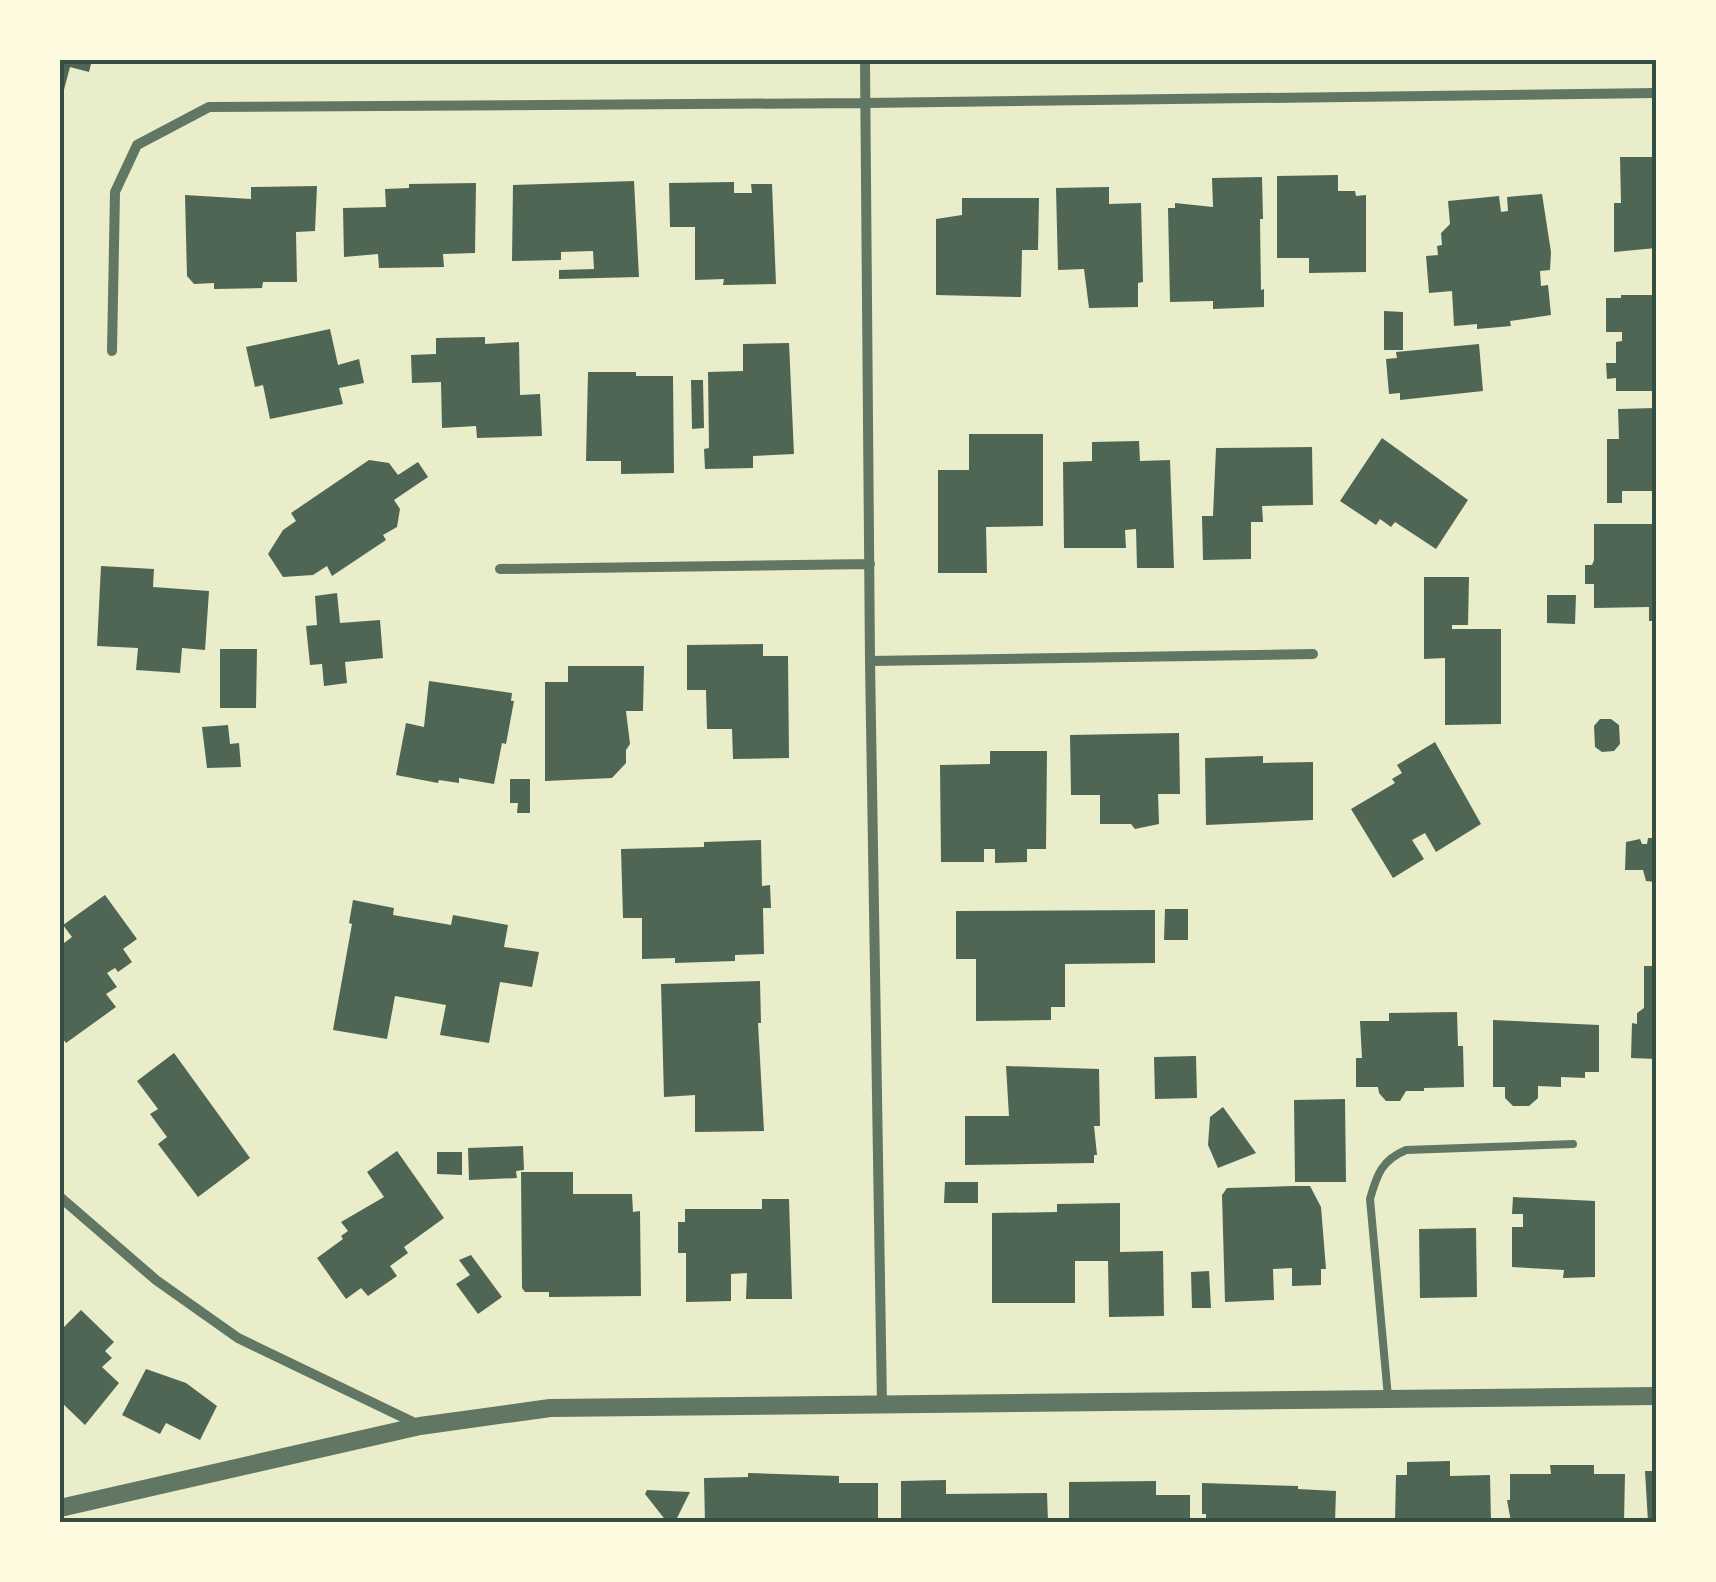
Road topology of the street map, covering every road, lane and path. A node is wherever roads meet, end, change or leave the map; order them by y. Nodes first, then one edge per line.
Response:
1 (865, 60) edge
2 (1656, 93) edge
3 (866, 103) junction
4 (112, 351) dead end
5 (870, 564) junction
6 (500, 570) dead end
7 (1312, 654) dead end
8 (870, 661) junction
9 (1572, 1144) dead end
10 (60, 1198) edge
11 (1656, 1396) edge
12 (1388, 1400) junction
13 (882, 1405) junction
14 (420, 1426) junction
15 (60, 1508) edge

1 - 3 street
2 - 3 street
3 - 4 street
3 - 5 street
5 - 6 street
5 - 8 street
7 - 8 street
8 - 13 street
9 - 12 lane
10 - 14 street
11 - 12 street
12 - 13 street
13 - 14 street
14 - 15 street

